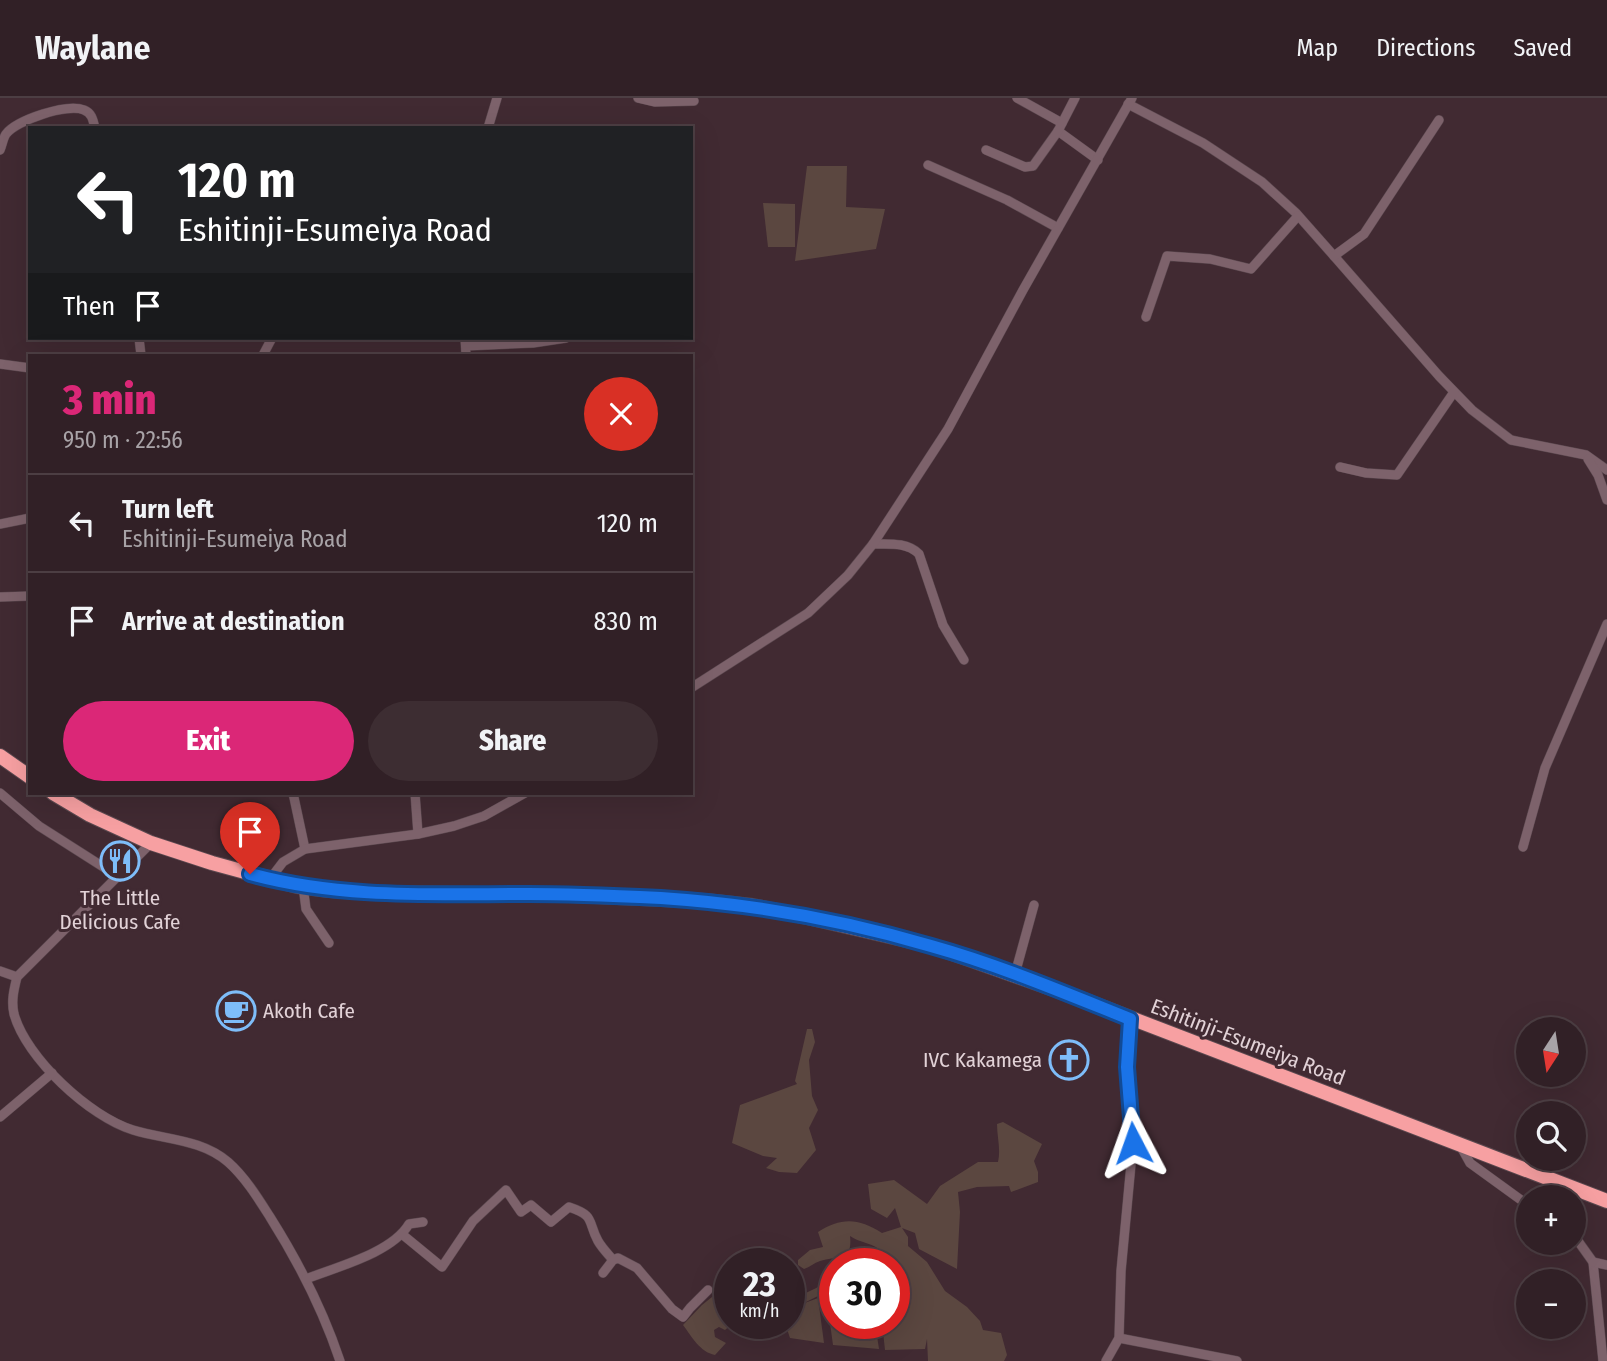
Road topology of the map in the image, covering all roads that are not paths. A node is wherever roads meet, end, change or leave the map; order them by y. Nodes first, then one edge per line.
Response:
1 (497, 98) edge
2 (638, 98) edge
3 (1017, 98) edge
4 (1075, 98) edge
5 (694, 101) dead end
6 (1130, 101) edge
7 (1439, 120) dead end
8 (94, 126) edge
9 (489, 126) edge
10 (1060, 127) junction
11 (0, 150) edge
12 (986, 150) dead end
13 (1098, 160) junction
14 (928, 165) dead end
15 (1298, 216) junction
16 (1058, 228) junction
17 (1334, 256) junction
18 (1146, 317) dead end
19 (553, 340) edge
20 (466, 346) edge
21 (0, 364) edge
22 (28, 368) edge
23 (1454, 392) junction
24 (1586, 455) junction
25 (1340, 467) dead end
26 (1607, 470) edge
27 (1607, 500) edge
28 (28, 518) edge
29 (0, 524) edge
30 (873, 544) junction
31 (28, 596) edge
32 (0, 597) edge
33 (1607, 624) edge
34 (964, 660) dead end
35 (693, 687) edge
36 (0, 756) edge
37 (28, 776) edge
38 (0, 793) edge
39 (56, 795) edge
40 (293, 795) edge
41 (415, 795) edge
42 (521, 795) edge
43 (418, 834) junction
44 (151, 843) junction
45 (1523, 847) dead end
46 (305, 849) junction
47 (118, 877) junction
48 (270, 879) junction
49 (303, 887) junction
50 (1034, 905) dead end
51 (328, 943) dead end
52 (0, 971) edge
53 (1015, 974) junction
54 (17, 977) junction
55 (1130, 1019) junction
56 (52, 1073) junction
57 (0, 1117) edge
58 (1460, 1145) junction
59 (1516, 1196) edge
60 (1607, 1200) edge
61 (423, 1222) dead end
62 (403, 1234) junction
63 (1586, 1252) edge
64 (613, 1260) junction
65 (1593, 1262) junction
66 (1607, 1265) edge
67 (603, 1273) dead end
68 (306, 1279) junction
69 (708, 1290) dead end
70 (1119, 1338) junction
71 (340, 1361) edge
72 (1106, 1361) edge
73 (1237, 1361) edge
74 (1603, 1361) edge

1 - 9 street
2 - 5 street
3 - 10 street
4 - 10 street
6 - 13 street
6 - 15 street
7 - 17 street
8 - 11 street
10 - 12 street
10 - 13 street
13 - 16 street
14 - 16 street
15 - 17 street
15 - 18 street
16 - 30 street
17 - 23 street
19 - 20 street
21 - 22 street
23 - 24 street
23 - 25 street
24 - 26 street
24 - 27 street
28 - 29 street
30 - 34 street
30 - 35 street
31 - 32 street
33 - 45 street
36 - 37 highway
38 - 47 street
39 - 44 highway, Eshitinji-Esumeiya Road
40 - 46 street
41 - 43 street
42 - 43 street
43 - 46 street
44 - 47 street
44 - 48 highway, Eshitinji-Esumeiya Road
46 - 48 street
47 - 54 street
48 - 49 highway, Eshitinji-Esumeiya Road
49 - 51 street
49 - 53 highway, Eshitinji-Esumeiya Road
50 - 53 street
52 - 54 street
53 - 55 highway, Eshitinji-Esumeiya Road
54 - 56 street
55 - 58 highway, Eshitinji-Esumeiya Road
55 - 70 street
56 - 57 street
56 - 68 street
58 - 59 street
58 - 60 highway, Eshitinji-Esumeiya Road
61 - 62 street
62 - 64 street
62 - 68 street
63 - 65 street
64 - 67 street
64 - 69 street
65 - 66 street
65 - 74 street
68 - 71 street
70 - 72 street
70 - 73 street

